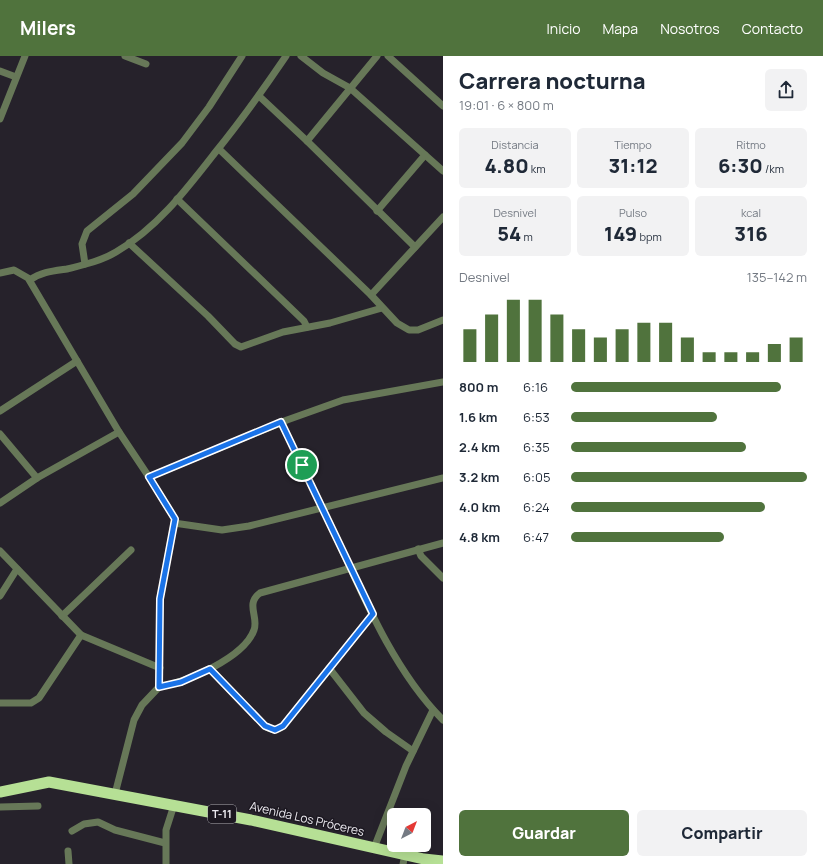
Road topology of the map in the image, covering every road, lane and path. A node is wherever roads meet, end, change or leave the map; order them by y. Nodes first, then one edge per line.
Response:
1 (25, 56) edge
2 (126, 56) edge
3 (242, 56) edge
4 (286, 56) edge
5 (301, 56) edge
6 (377, 56) edge
7 (388, 56) edge
8 (146, 64) dead end
9 (0, 71) edge
10 (16, 77) junction
11 (350, 88) junction
12 (259, 96) junction
13 (443, 106) edge
14 (0, 119) edge
15 (308, 141) junction
16 (219, 149) junction
17 (425, 155) junction
18 (443, 171) edge
19 (177, 199) junction
20 (377, 210) junction
21 (443, 217) edge
22 (129, 243) junction
23 (415, 247) junction
24 (85, 264) junction
25 (0, 273) edge
26 (30, 280) junction
27 (371, 295) junction
28 (382, 308) junction
29 (443, 320) edge
30 (307, 327) junction
31 (77, 361) junction
32 (443, 382) edge
33 (0, 411) edge
34 (281, 422) junction
35 (119, 432) junction
36 (0, 434) edge
37 (149, 477) junction
38 (37, 478) junction
39 (443, 478) edge
40 (0, 503) edge
41 (322, 508) junction
42 (174, 523) junction
43 (443, 543) edge
44 (418, 549) junction
45 (131, 550) dead end
46 (0, 551) edge
47 (350, 568) junction
48 (17, 569) junction
49 (443, 578) edge
50 (0, 596) edge
51 (373, 614) junction
52 (62, 616) junction
53 (81, 635) junction
54 (160, 668) junction
55 (329, 668) junction
56 (210, 669) junction
57 (159, 687) junction
58 (0, 703) edge
59 (433, 710) junction
60 (443, 720) edge
61 (413, 751) junction
62 (0, 792) edge
63 (114, 794) junction
64 (174, 805) junction
65 (0, 806) edge
66 (38, 806) dead end
67 (72, 831) dead end
68 (165, 843) junction
69 (374, 848) junction
70 (68, 851) dead end
71 (404, 859) edge
72 (443, 861) edge
73 (68, 864) edge
74 (166, 864) edge

1 - 10 street
2 - 8 street
3 - 24 street
4 - 12 street
5 - 11 street
6 - 11 street
7 - 13 street
9 - 10 street
10 - 14 street
11 - 15 street
11 - 17 street
12 - 15 street
12 - 16 street
15 - 20 street
16 - 19 street
16 - 27 street
17 - 18 street
17 - 20 street
19 - 22 street
19 - 30 street
20 - 23 street
21 - 23 street
22 - 24 street
22 - 30 street
23 - 27 street
24 - 26 street
25 - 26 street
26 - 31 street
27 - 28 street
28 - 29 street
28 - 30 street
31 - 33 street
31 - 35 street
32 - 34 street
34 - 37 street
34 - 41 street
35 - 37 street
35 - 38 street
36 - 38 street
37 - 42 street
38 - 40 street
39 - 41 street
41 - 42 street
41 - 47 street
42 - 54 street
43 - 44 street
44 - 47 street
44 - 49 street
45 - 52 street
46 - 48 street
47 - 51 street
47 - 56 street
48 - 50 street
48 - 52 street
51 - 55 street
51 - 59 street
52 - 53 street
53 - 54 street
53 - 58 street
54 - 57 street
55 - 56 street
55 - 61 street
56 - 57 street
57 - 63 street
59 - 60 street
59 - 61 street
61 - 69 street
62 - 63 highway, Avenida Los Próceres / T-11
63 - 64 highway, Avenida Los Próceres / T-11
64 - 68 street
64 - 69 highway, Avenida Los Próceres / T-11
65 - 66 street
67 - 68 street
68 - 74 street
69 - 71 highway, Avenida Los Próceres / T-11
70 - 73 street
71 - 72 highway, Avenida Los Próceres / T-11

